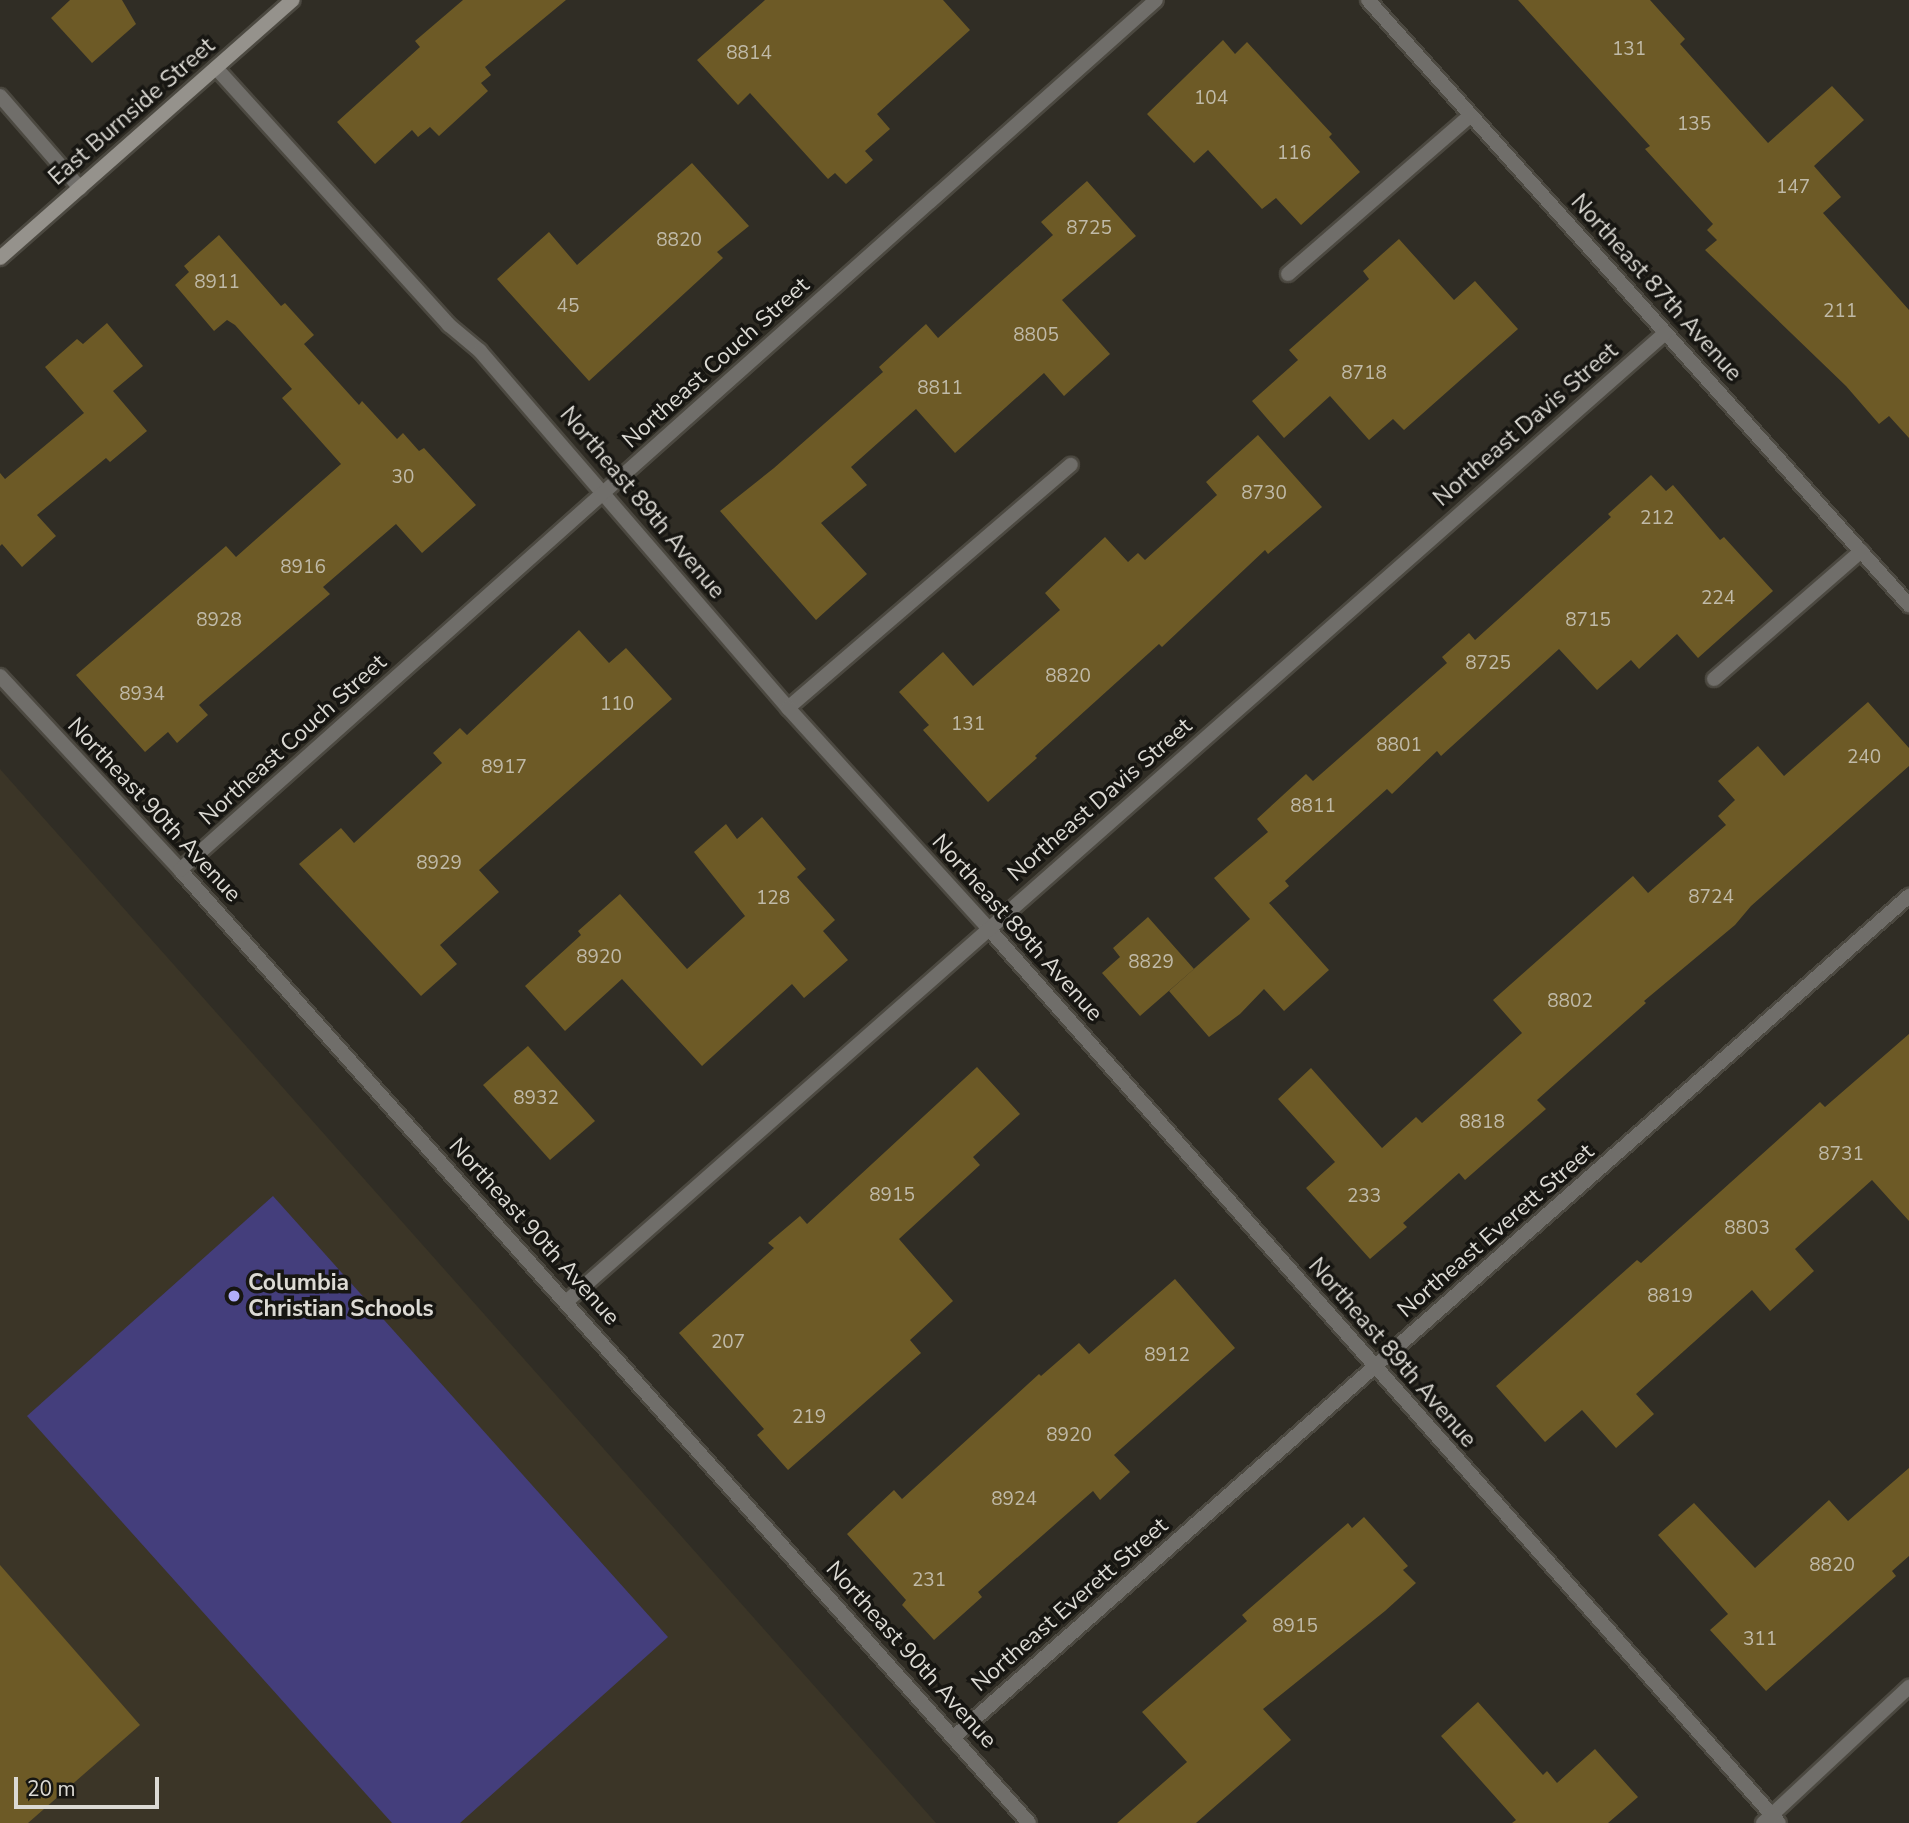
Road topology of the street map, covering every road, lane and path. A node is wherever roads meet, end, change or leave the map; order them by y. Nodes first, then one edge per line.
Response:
1 (293, 0) edge
2 (1156, 0) edge
3 (1368, 0) edge
4 (216, 68) junction
5 (0, 96) edge
6 (1471, 115) junction
7 (79, 188) junction
8 (0, 258) edge
9 (1288, 274) dead end
10 (1665, 332) junction
11 (1072, 465) dead end
12 (604, 494) junction
13 (1861, 551) junction
14 (1909, 605) edge
15 (0, 676) edge
16 (1714, 679) dead end
17 (788, 708) junction
18 (180, 870) junction
19 (1909, 897) edge
20 (988, 928) junction
21 (566, 1302) junction
22 (1374, 1368) junction
23 (1909, 1687) edge
24 (954, 1737) junction
25 (1771, 1820) edge
26 (1029, 1823) edge

1 - 4 street, East Burnside Street
2 - 12 street, Northeast Couch Street
3 - 6 street, Northeast 87th Avenue
4 - 7 street, East Burnside Street
4 - 12 street, Northeast 89th Avenue
5 - 7 street
6 - 9 street
6 - 10 street, Northeast 87th Avenue
7 - 8 street, East Burnside Street
10 - 13 street, Northeast 87th Avenue
10 - 20 street, Northeast Davis Street
11 - 17 street
12 - 17 street, Northeast 89th Avenue
12 - 18 street, Northeast Couch Street
13 - 14 street, Northeast 87th Avenue
13 - 16 street
15 - 18 street, Northeast 90th Avenue
17 - 20 street, Northeast 89th Avenue
18 - 21 street, Northeast 90th Avenue
19 - 22 street, Northeast Everett Street
20 - 21 street, Northeast Davis Street
20 - 22 street, Northeast 89th Avenue
21 - 24 street, Northeast 90th Avenue
22 - 24 street, Northeast Everett Street
22 - 25 street, Northeast 89th Avenue
23 - 25 street
24 - 26 street, Northeast 90th Avenue

